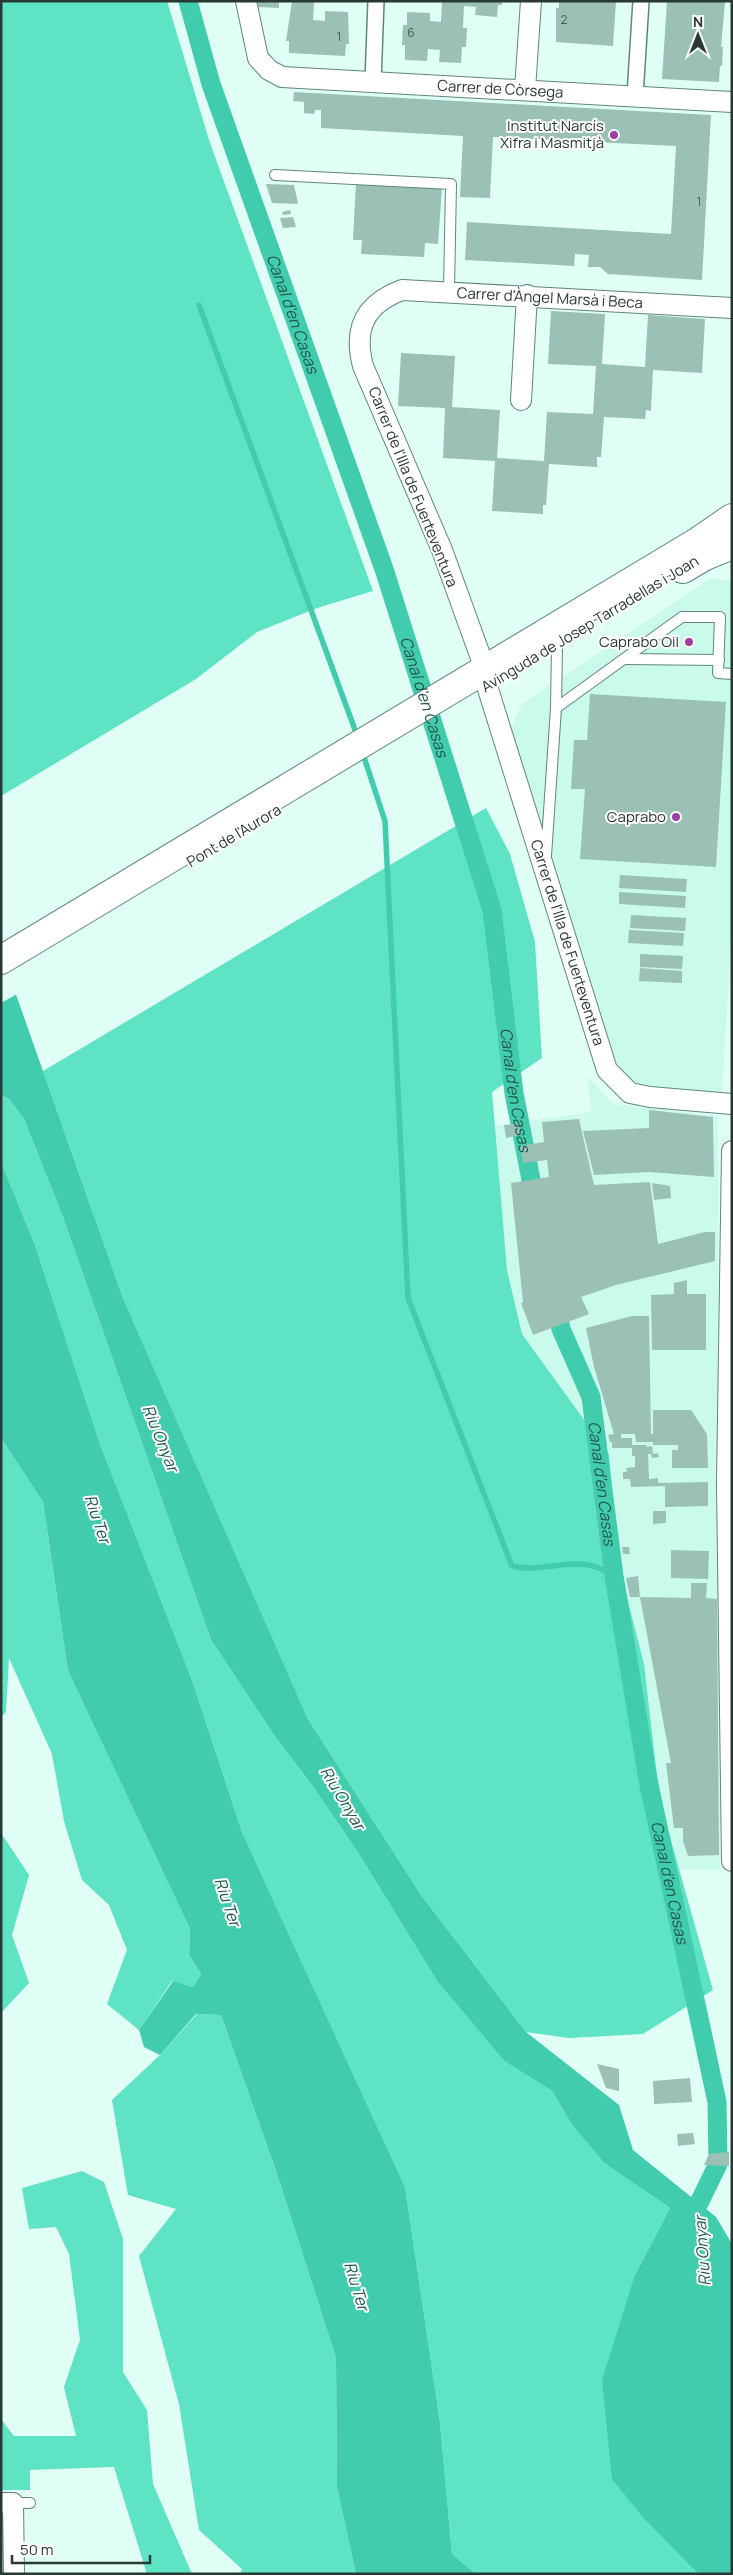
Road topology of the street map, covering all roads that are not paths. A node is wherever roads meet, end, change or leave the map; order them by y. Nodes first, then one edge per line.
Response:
1 (246, 1) edge
2 (376, 1) edge
3 (532, 1) edge
4 (640, 1) edge
5 (373, 82) junction
6 (526, 89) junction
7 (635, 96) junction
8 (732, 102) edge
9 (275, 175) dead end
10 (449, 291) junction
11 (527, 295) junction
12 (374, 306) joint
13 (732, 308) edge
14 (521, 400) dead end
15 (732, 518) edge
16 (716, 545) edge
17 (557, 644) junction
18 (624, 659) junction
19 (719, 660) junction
20 (732, 674) edge
21 (476, 683) junction
22 (556, 708) junction
23 (545, 870) junction
24 (1, 960) edge
25 (1, 976) edge
26 (732, 1104) edge
27 (732, 1151) edge
28 (732, 1861) edge
29 (15, 2503) edge
30 (14, 2574) edge

1 - 5 street, Carrer de Còrsega
2 - 5 street
3 - 6 street
4 - 7 street
5 - 6 street, Carrer de Còrsega
6 - 7 street, Carrer de Còrsega
7 - 8 street, Carrer de Còrsega
9 - 10 lane
10 - 11 street, Carrer d'Àngel Marsà i Beca
10 - 12 street, Carrer d'Àngel Marsà i Beca
11 - 13 street, Carrer d'Àngel Marsà i Beca
11 - 14 street
12 - 21 street, Carrer de l'Illa de Fuerteventura
15 - 16 main road
16 - 17 main road, Avinguda de Josep Tarradellas i Joan
16 - 21 main road, Avinguda de Josep Tarradellas i Joan
17 - 21 main road, Avinguda de Josep Tarradellas i Joan
17 - 22 lane
18 - 19 lane
18 - 19 lane
18 - 22 lane
19 - 20 lane
21 - 23 street, Carrer de l'Illa de Fuerteventura
21 - 24 main road, Pont de l'Aurora
21 - 25 main road, Pont de l'Aurora
22 - 23 lane
23 - 26 street, Carrer de l'Illa de Fuerteventura
27 - 28 street
29 - 30 street

